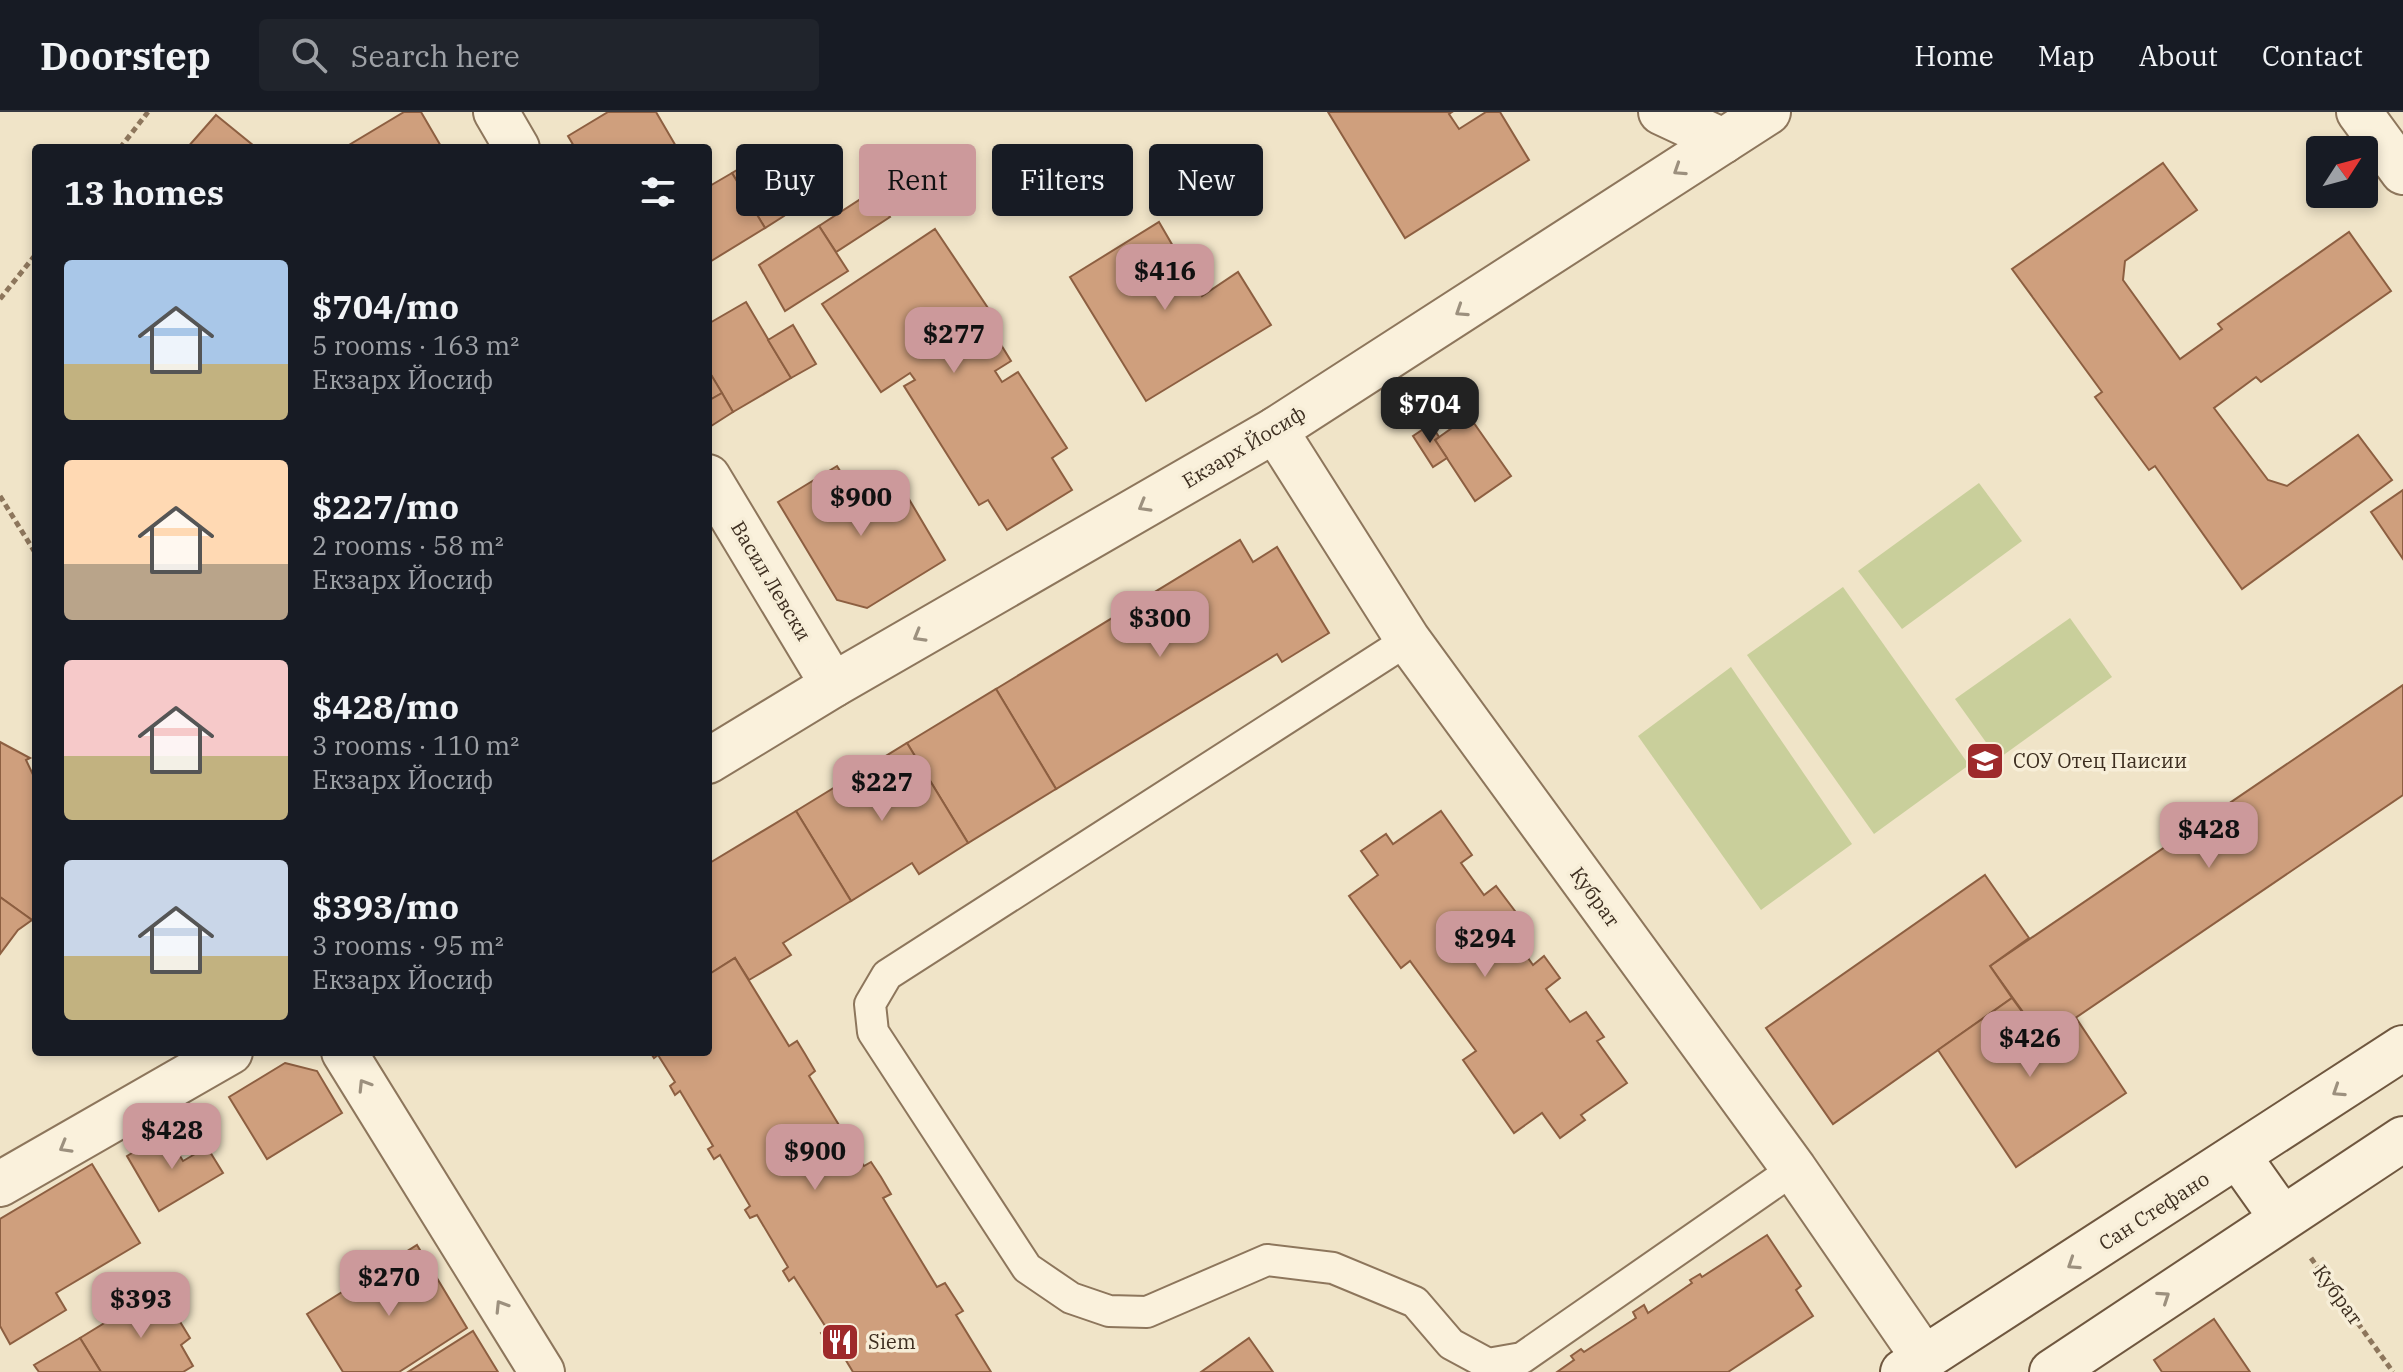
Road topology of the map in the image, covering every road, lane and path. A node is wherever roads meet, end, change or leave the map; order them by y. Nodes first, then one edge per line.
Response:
1 (148, 112) edge
2 (496, 112) edge
3 (1661, 112) edge
4 (1768, 112) edge
5 (2359, 112) edge
6 (1723, 141) junction
7 (123, 144) edge
8 (515, 144) edge
9 (2403, 172) edge
10 (32, 259) edge
11 (0, 299) edge
12 (1275, 430) junction
13 (712, 484) edge
14 (0, 496) edge
15 (32, 548) edge
16 (1408, 640) junction
17 (833, 685) junction
18 (712, 759) edge
19 (2403, 1048) edge
20 (223, 1056) edge
21 (346, 1056) edge
22 (2403, 1139) edge
23 (2238, 1156) junction
24 (1794, 1169) junction
25 (0, 1184) edge
26 (2282, 1218) junction
27 (1914, 1365) edge
28 (542, 1372) edge
29 (2052, 1372) edge
30 (2393, 1372) edge

1 - 7 path
2 - 8 street
3 - 6 street
4 - 6 street, Екзарх Йосиф
5 - 9 street
6 -> 12 street, Екзарх Йосиф
10 - 11 path
12 - 16 street, Кубрат
12 -> 17 street, Екзарх Йосиф
13 - 17 street, Васил Левски
14 - 15 path
16 - 24 street, Кубрат
16 - 24 lane
17 - 18 street, Екзарх Йосиф
19 -> 23 street, Сан Стефано
20 -> 25 street
28 -> 21 street
22 - 26 street
23 - 26 street
23 -> 27 street, Сан Стефано
24 - 27 street, Кубрат
29 -> 26 street
26 - 30 path, Кубрат

